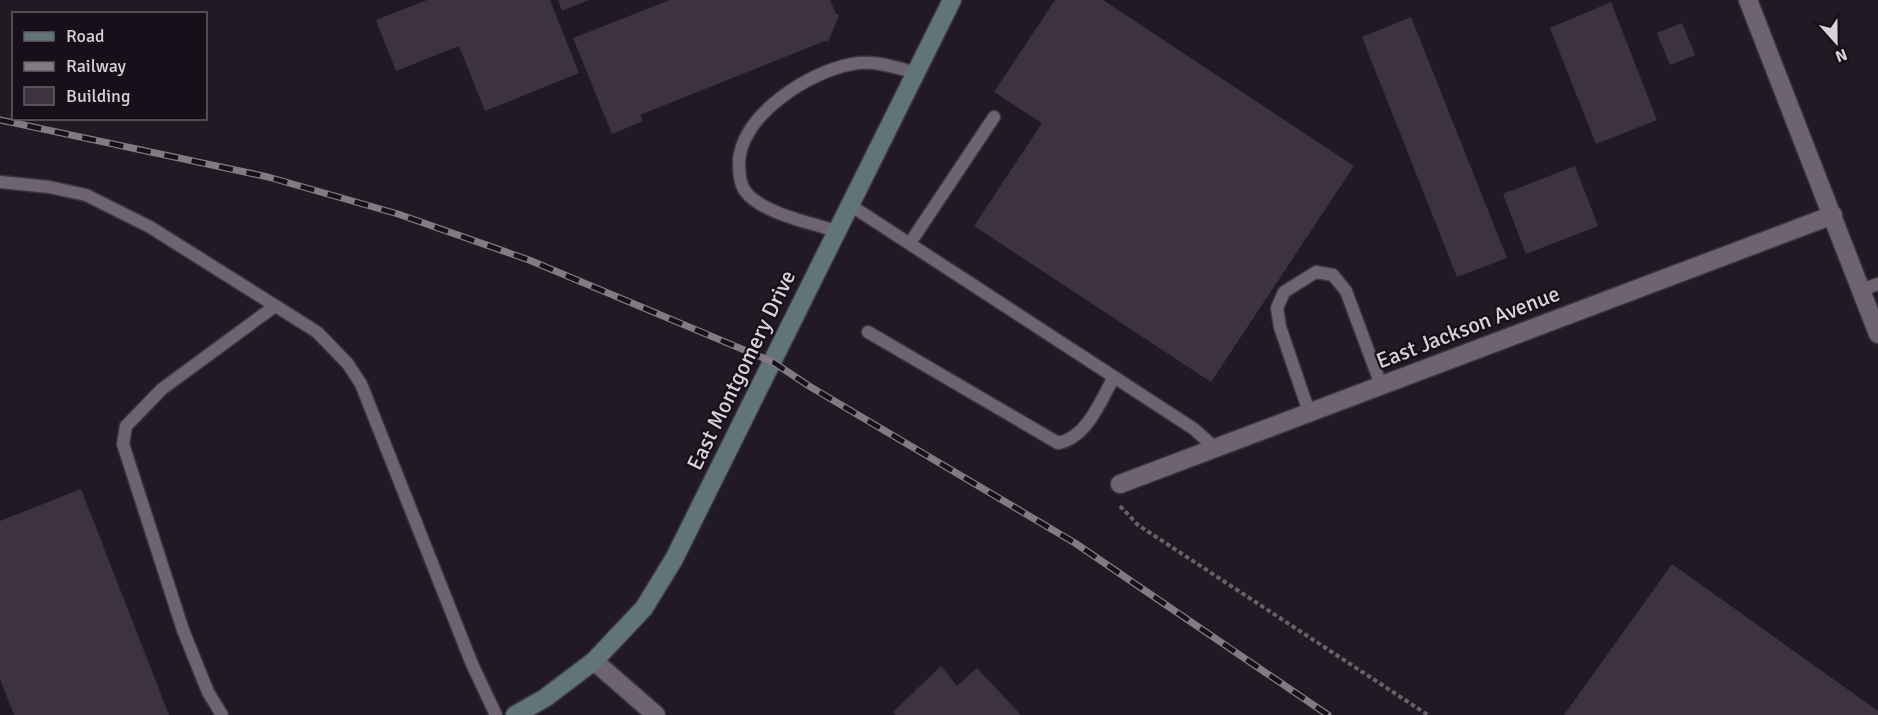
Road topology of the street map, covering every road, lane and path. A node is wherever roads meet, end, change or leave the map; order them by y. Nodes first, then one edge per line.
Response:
1 (952, 0) edge
2 (1748, 0) edge
3 (915, 72) junction
4 (994, 117) dead end
5 (0, 182) edge
6 (850, 205) junction
7 (1833, 215) junction
8 (837, 231) junction
9 (910, 243) junction
10 (1870, 287) edge
11 (275, 306) junction
12 (868, 332) dead end
13 (1878, 334) edge
14 (1114, 377) junction
15 (1381, 385) junction
16 (1309, 412) junction
17 (1215, 448) junction
18 (1120, 484) joint
19 (594, 661) junction
20 (222, 715) edge
21 (496, 715) edge
22 (515, 715) edge
23 (656, 715) edge
24 (1428, 715) edge

1 - 3 main road, East Montgomery Drive
2 - 7 street
3 - 6 main road, East Montgomery Drive
3 - 8 lane
4 - 9 lane
5 - 11 lane
6 - 8 main road, East Montgomery Drive
6 - 9 lane
7 - 10 street
7 - 15 street, East Jackson Avenue
8 - 19 main road, East Montgomery Drive
9 - 14 lane
10 - 13 street
11 - 20 lane
11 - 21 lane
12 - 14 lane
14 - 17 lane
15 - 16 street, East Jackson Avenue
15 - 16 lane
16 - 17 street, East Jackson Avenue
17 - 18 street, East Jackson Avenue
18 - 24 path
19 - 22 main road, East Montgomery Drive
19 - 23 street

